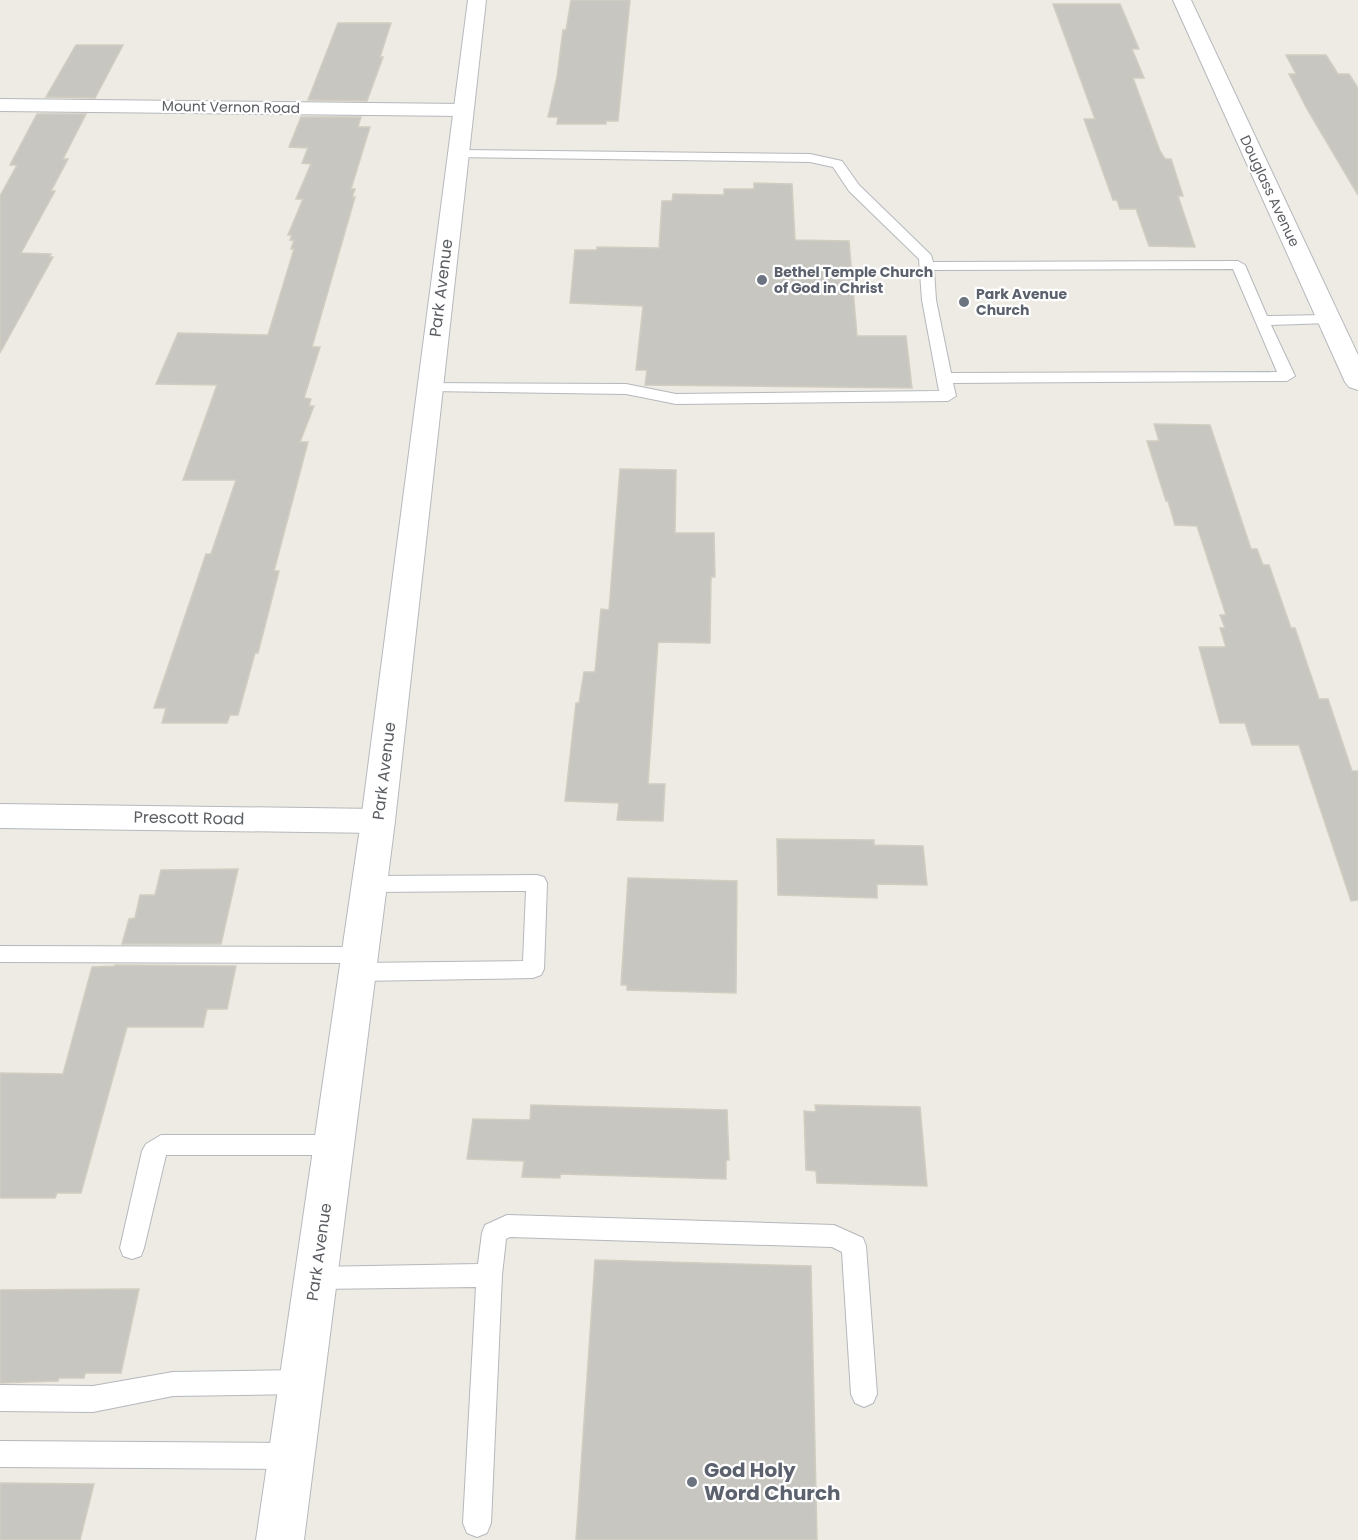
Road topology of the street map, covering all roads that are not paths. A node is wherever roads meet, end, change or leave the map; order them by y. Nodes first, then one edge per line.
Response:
1 (477, 0) edge
2 (1182, 0) edge
3 (0, 105) edge
4 (463, 110) junction
5 (457, 154) junction
6 (926, 266) junction
7 (1329, 319) junction
8 (1262, 321) junction
9 (943, 378) junction
10 (1358, 381) edge
11 (429, 386) junction
12 (0, 816) edge
13 (378, 821) junction
14 (369, 884) junction
15 (0, 954) edge
16 (358, 963) junction
17 (334, 1145) junction
18 (132, 1248) dead end
19 (489, 1275) junction
20 (316, 1278) junction
21 (302, 1382) junction
22 (864, 1394) dead end
23 (0, 1398) edge
24 (0, 1454) edge
25 (292, 1456) junction
26 (477, 1523) dead end
27 (280, 1540) edge

1 - 4 main road, Park Avenue
2 - 7 main road, Douglass Avenue
3 - 4 main road, Mount Vernon Road
4 - 5 main road, Park Avenue
5 - 6 lane
5 - 11 main road, Park Avenue
6 - 8 lane
6 - 9 lane
7 - 8 lane
7 - 10 main road, Douglass Avenue
8 - 9 lane
9 - 11 lane
11 - 13 main road, Park Avenue
12 - 13 main road, Prescott Road
13 - 14 main road, Park Avenue
14 - 16 main road, Park Avenue
14 - 16 lane
15 - 16 lane
16 - 17 main road, Park Avenue
17 - 18 lane
17 - 20 main road, Park Avenue
19 - 20 lane
19 - 22 lane
19 - 26 lane
20 - 21 main road, Park Avenue
21 - 23 lane
21 - 25 main road, Park Avenue
24 - 25 lane
25 - 27 main road, Park Avenue

